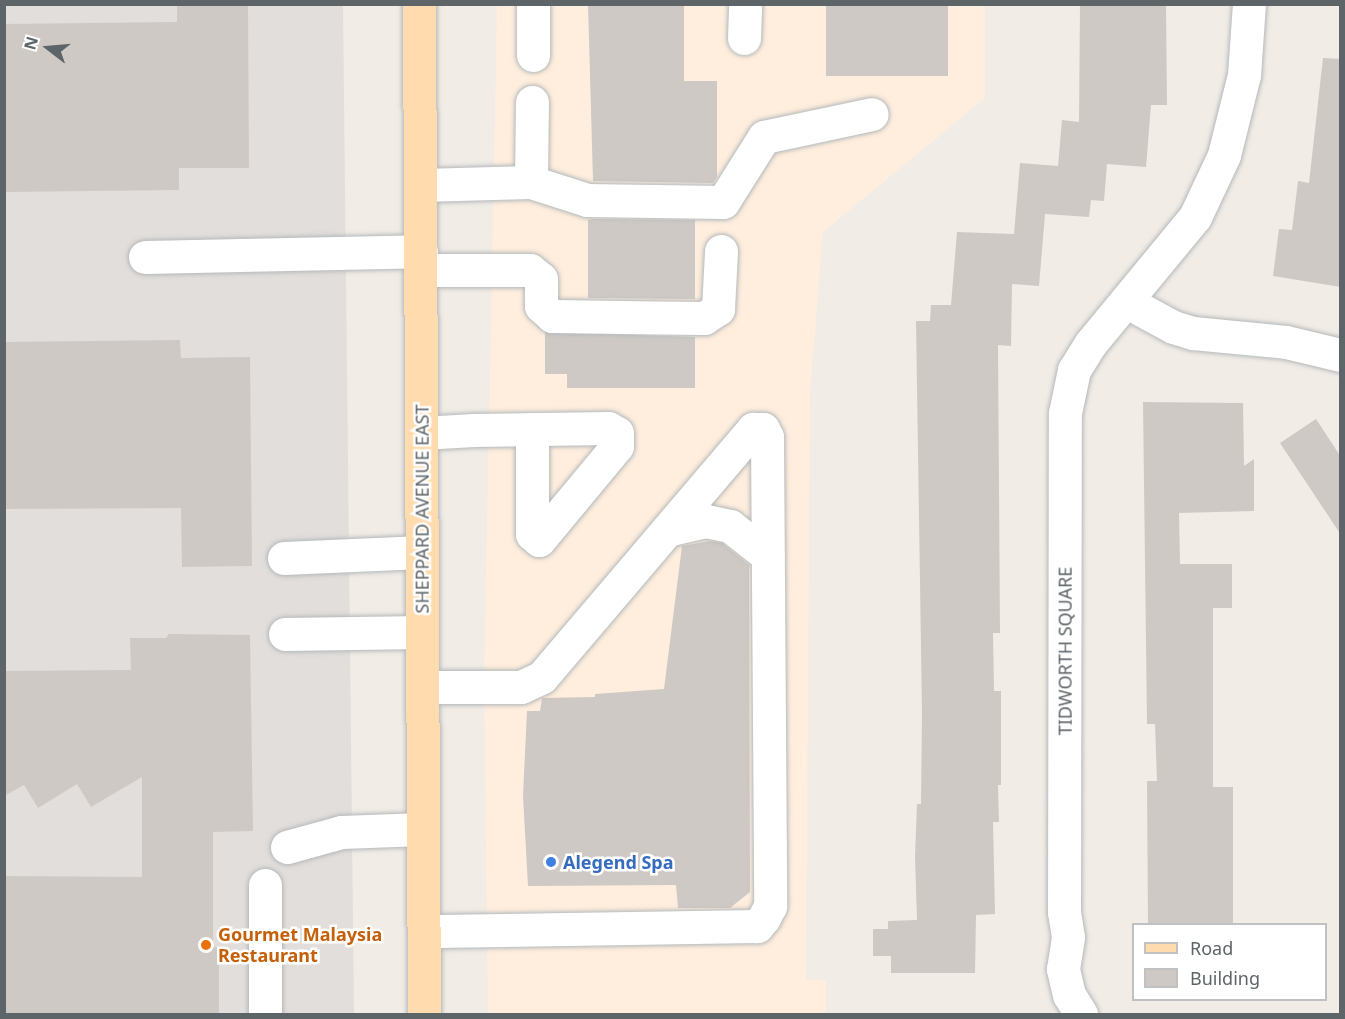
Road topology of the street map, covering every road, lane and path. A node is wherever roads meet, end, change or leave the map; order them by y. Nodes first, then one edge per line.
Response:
1 (419, 4) edge
2 (534, 4) edge
3 (745, 4) edge
4 (1249, 4) edge
5 (744, 38) dead end
6 (533, 55) dead end
7 (532, 102) dead end
8 (872, 114) dead end
9 (531, 182) junction
10 (420, 185) junction
11 (721, 251) dead end
12 (145, 257) dead end
13 (420, 261) junction
14 (1127, 302) junction
15 (1341, 355) edge
16 (532, 429) dead end
17 (422, 432) junction
18 (667, 530) junction
19 (422, 552) junction
20 (768, 556) junction
21 (284, 558) dead end
22 (422, 632) junction
23 (285, 634) dead end
24 (423, 687) junction
25 (423, 829) junction
26 (287, 847) dead end
27 (265, 885) dead end
28 (424, 931) junction
29 (265, 1014) edge
30 (424, 1014) edge
31 (1081, 1014) edge

1 - 10 main road, SHEPPARD AVENUE EAST
2 - 6 street
3 - 5 street
4 - 14 street, TIDWORTH SQUARE
7 - 9 street
8 - 9 street
9 - 10 street
10 - 13 main road, SHEPPARD AVENUE EAST
11 - 13 street
12 - 13 street
13 - 17 main road, SHEPPARD AVENUE EAST
14 - 15 street
14 - 31 street, TIDWORTH SQUARE
16 - 17 street
17 - 19 main road, SHEPPARD AVENUE EAST
18 - 20 street
18 - 20 street
18 - 24 street
19 - 21 street
19 - 22 main road, SHEPPARD AVENUE EAST
20 - 28 street
22 - 23 street
22 - 24 main road, SHEPPARD AVENUE EAST
24 - 25 main road, SHEPPARD AVENUE EAST
25 - 26 street
25 - 28 main road, SHEPPARD AVENUE EAST
27 - 29 street
28 - 30 main road, SHEPPARD AVENUE EAST

